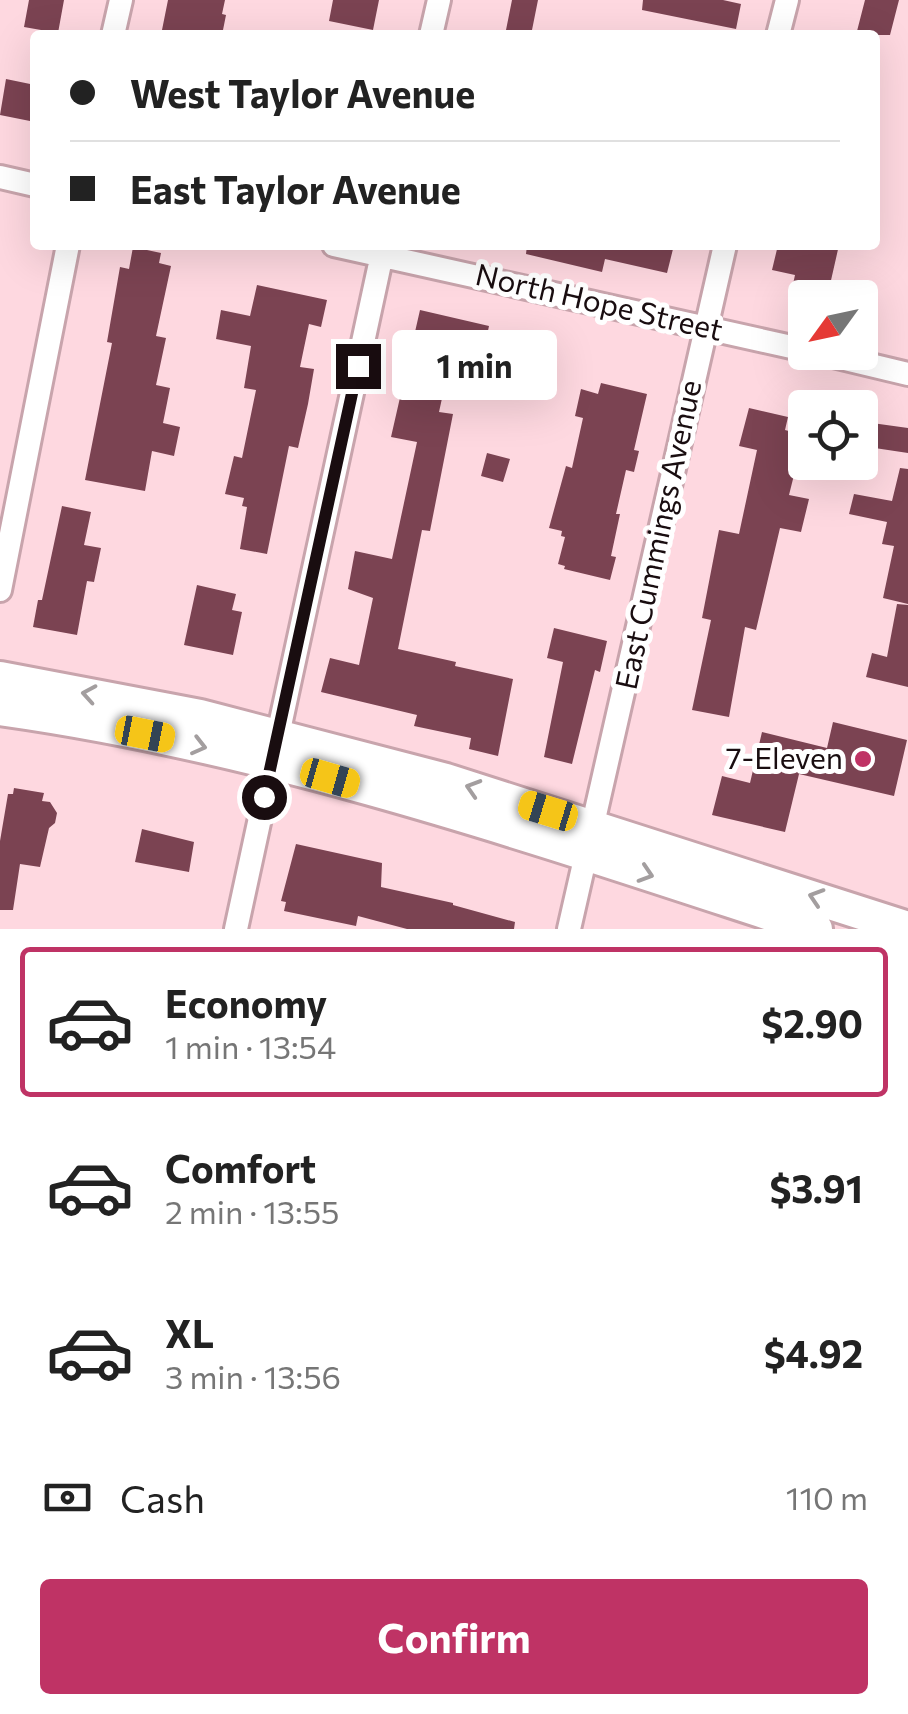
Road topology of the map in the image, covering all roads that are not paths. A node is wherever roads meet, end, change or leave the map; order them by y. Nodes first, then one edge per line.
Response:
1 (120, 0) edge
2 (439, 0) edge
3 (787, 0) edge
4 (114, 30) edge
5 (432, 30) edge
6 (779, 30) edge
7 (0, 177) edge
8 (30, 184) edge
9 (67, 250) edge
10 (383, 250) edge
11 (725, 250) edge
12 (705, 327) junction
13 (788, 346) edge
14 (878, 367) edge
15 (908, 374) edge
16 (0, 590) edge
17 (0, 678) edge
18 (0, 710) edge
19 (275, 749) junction
20 (590, 840) junction
21 (908, 928) edge
22 (236, 929) edge
23 (569, 929) edge
24 (816, 929) edge

1 - 4 street
2 - 5 street
3 - 6 street
7 - 8 street
9 - 16 street
10 - 12 street, North Hope Street
10 - 19 street
11 - 12 street, East Cummings Avenue
12 - 13 street, North Hope Street
12 - 20 street, East Cummings Avenue
14 - 15 street
19 -> 17 main road
18 -> 19 main road
19 - 20 main road
19 - 22 street
21 -> 20 main road
20 - 23 street, East Cummings Avenue
20 -> 24 main road

